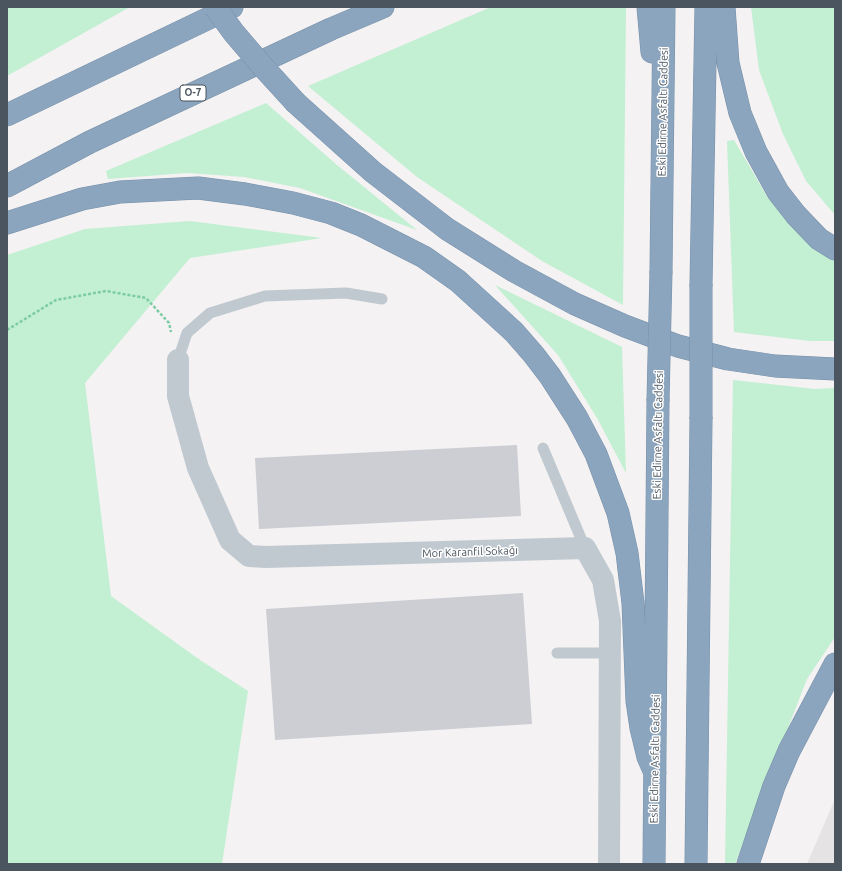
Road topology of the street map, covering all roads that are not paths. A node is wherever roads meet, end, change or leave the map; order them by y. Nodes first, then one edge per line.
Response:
1 (215, 7) edge
2 (232, 7) edge
3 (383, 7) edge
4 (648, 7) edge
5 (664, 7) edge
6 (706, 7) edge
7 (724, 7) edge
8 (663, 112) junction
9 (7, 115) edge
10 (7, 186) edge
11 (7, 223) edge
12 (835, 249) edge
13 (382, 299) dead end
14 (178, 360) joint
15 (835, 369) edge
16 (543, 448) dead end
17 (586, 548) junction
18 (557, 653) dead end
19 (610, 653) junction
20 (835, 664) edge
21 (655, 773) junction
22 (609, 864) edge
23 (654, 864) edge
24 (696, 864) edge
25 (748, 864) edge

1 - 15 highway, bridge
2 - 9 highway
3 - 10 highway, O-7
4 - 8 highway
5 - 8 highway, Eski Edirne Asfaltı Caddesi
6 - 24 highway, bridge
7 - 12 highway
8 - 21 highway, Eski Edirne Asfaltı Caddesi, bridge
11 - 21 highway
13 - 14 lane
14 - 17 street, Mor Karanfil Sokağı
16 - 17 lane
17 - 19 street
18 - 19 lane
19 - 22 street
20 - 25 highway
21 - 23 highway, Eski Edirne Asfaltı Caddesi

